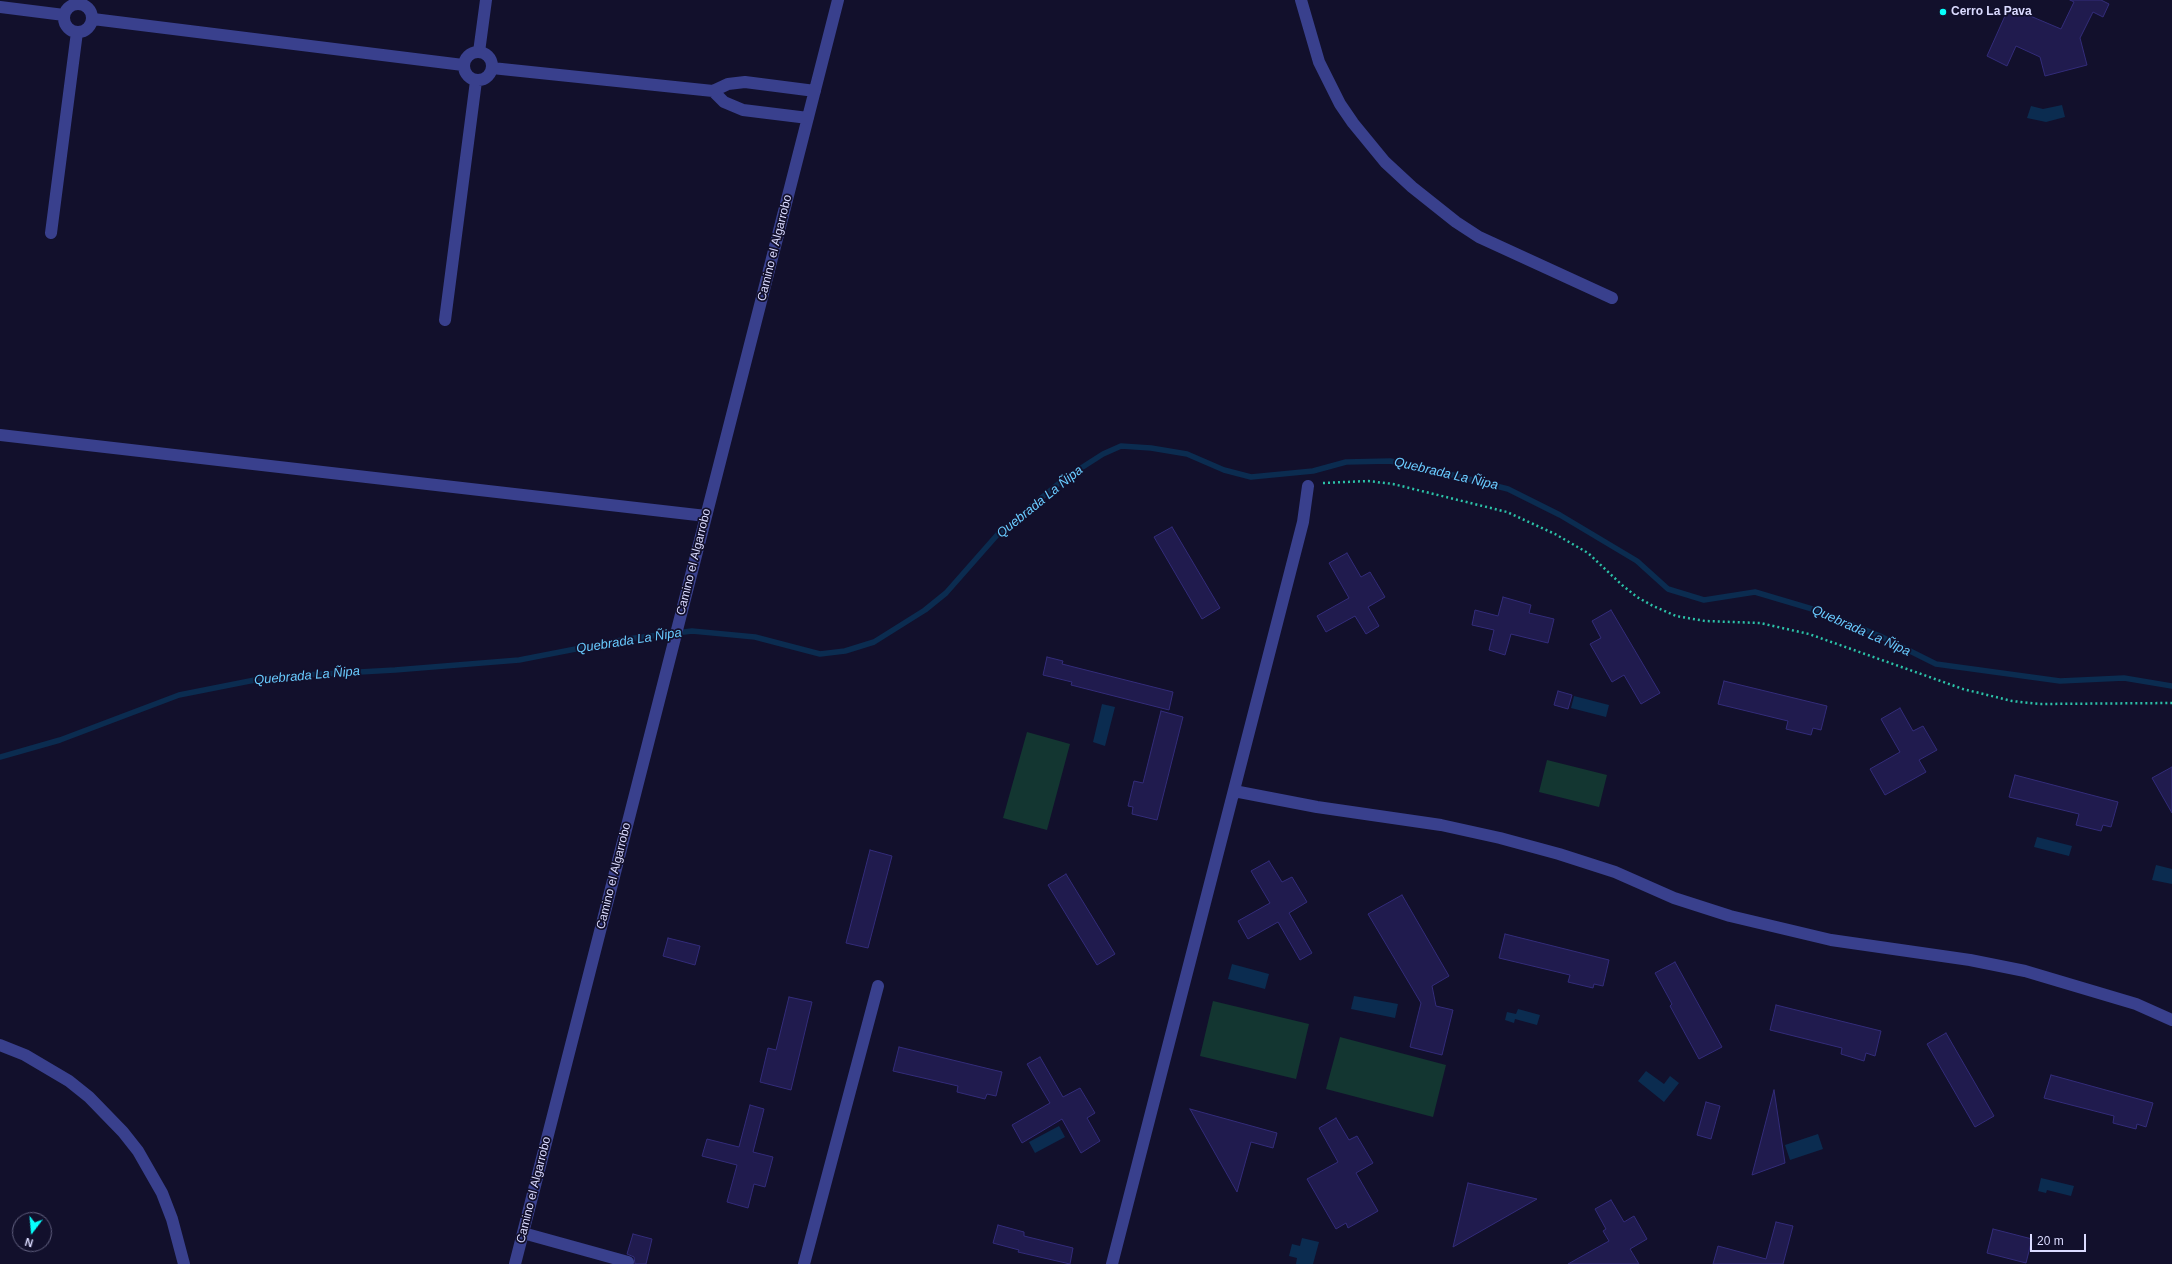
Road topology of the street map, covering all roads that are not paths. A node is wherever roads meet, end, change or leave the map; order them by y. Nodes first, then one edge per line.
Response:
1 (486, 0) edge
2 (838, 0) edge
3 (1301, 0) edge
4 (80, 2) edge
5 (0, 7) edge
6 (64, 15) junction
7 (93, 19) junction
8 (77, 32) junction
9 (479, 52) junction
10 (463, 65) junction
11 (492, 68) junction
12 (476, 81) junction
13 (713, 91) junction
14 (815, 91) junction
15 (808, 118) junction
16 (51, 233) dead end
17 (1612, 298) dead end
18 (445, 320) dead end
19 (0, 434) edge
20 (1308, 486) road end
21 (706, 516) junction
22 (1234, 791) junction
23 (878, 986) dead end
24 (2172, 1020) edge
25 (0, 1045) edge
26 (523, 1233) junction
27 (628, 1262) dead end
28 (184, 1264) edge
29 (516, 1264) edge
30 (804, 1264) edge
31 (1112, 1264) edge

1 - 9 street
2 - 14 street, Camino el Algarrobo
3 - 17 street
4 - 6 street
4 - 7 street
5 - 6 street
6 - 8 street
7 - 8 street
7 - 10 street
8 - 16 street
9 - 10 street
9 - 11 street
10 - 12 street
11 - 12 street
11 - 13 street
12 - 18 street
13 - 14 street
13 - 15 street
14 - 15 street, Camino el Algarrobo
15 - 21 street, Camino el Algarrobo
19 - 21 street
20 - 22 street
21 - 26 street, Camino el Algarrobo
22 - 24 street
22 - 31 street
23 - 30 street
25 - 28 street
26 - 27 street
26 - 29 street, Camino el Algarrobo

